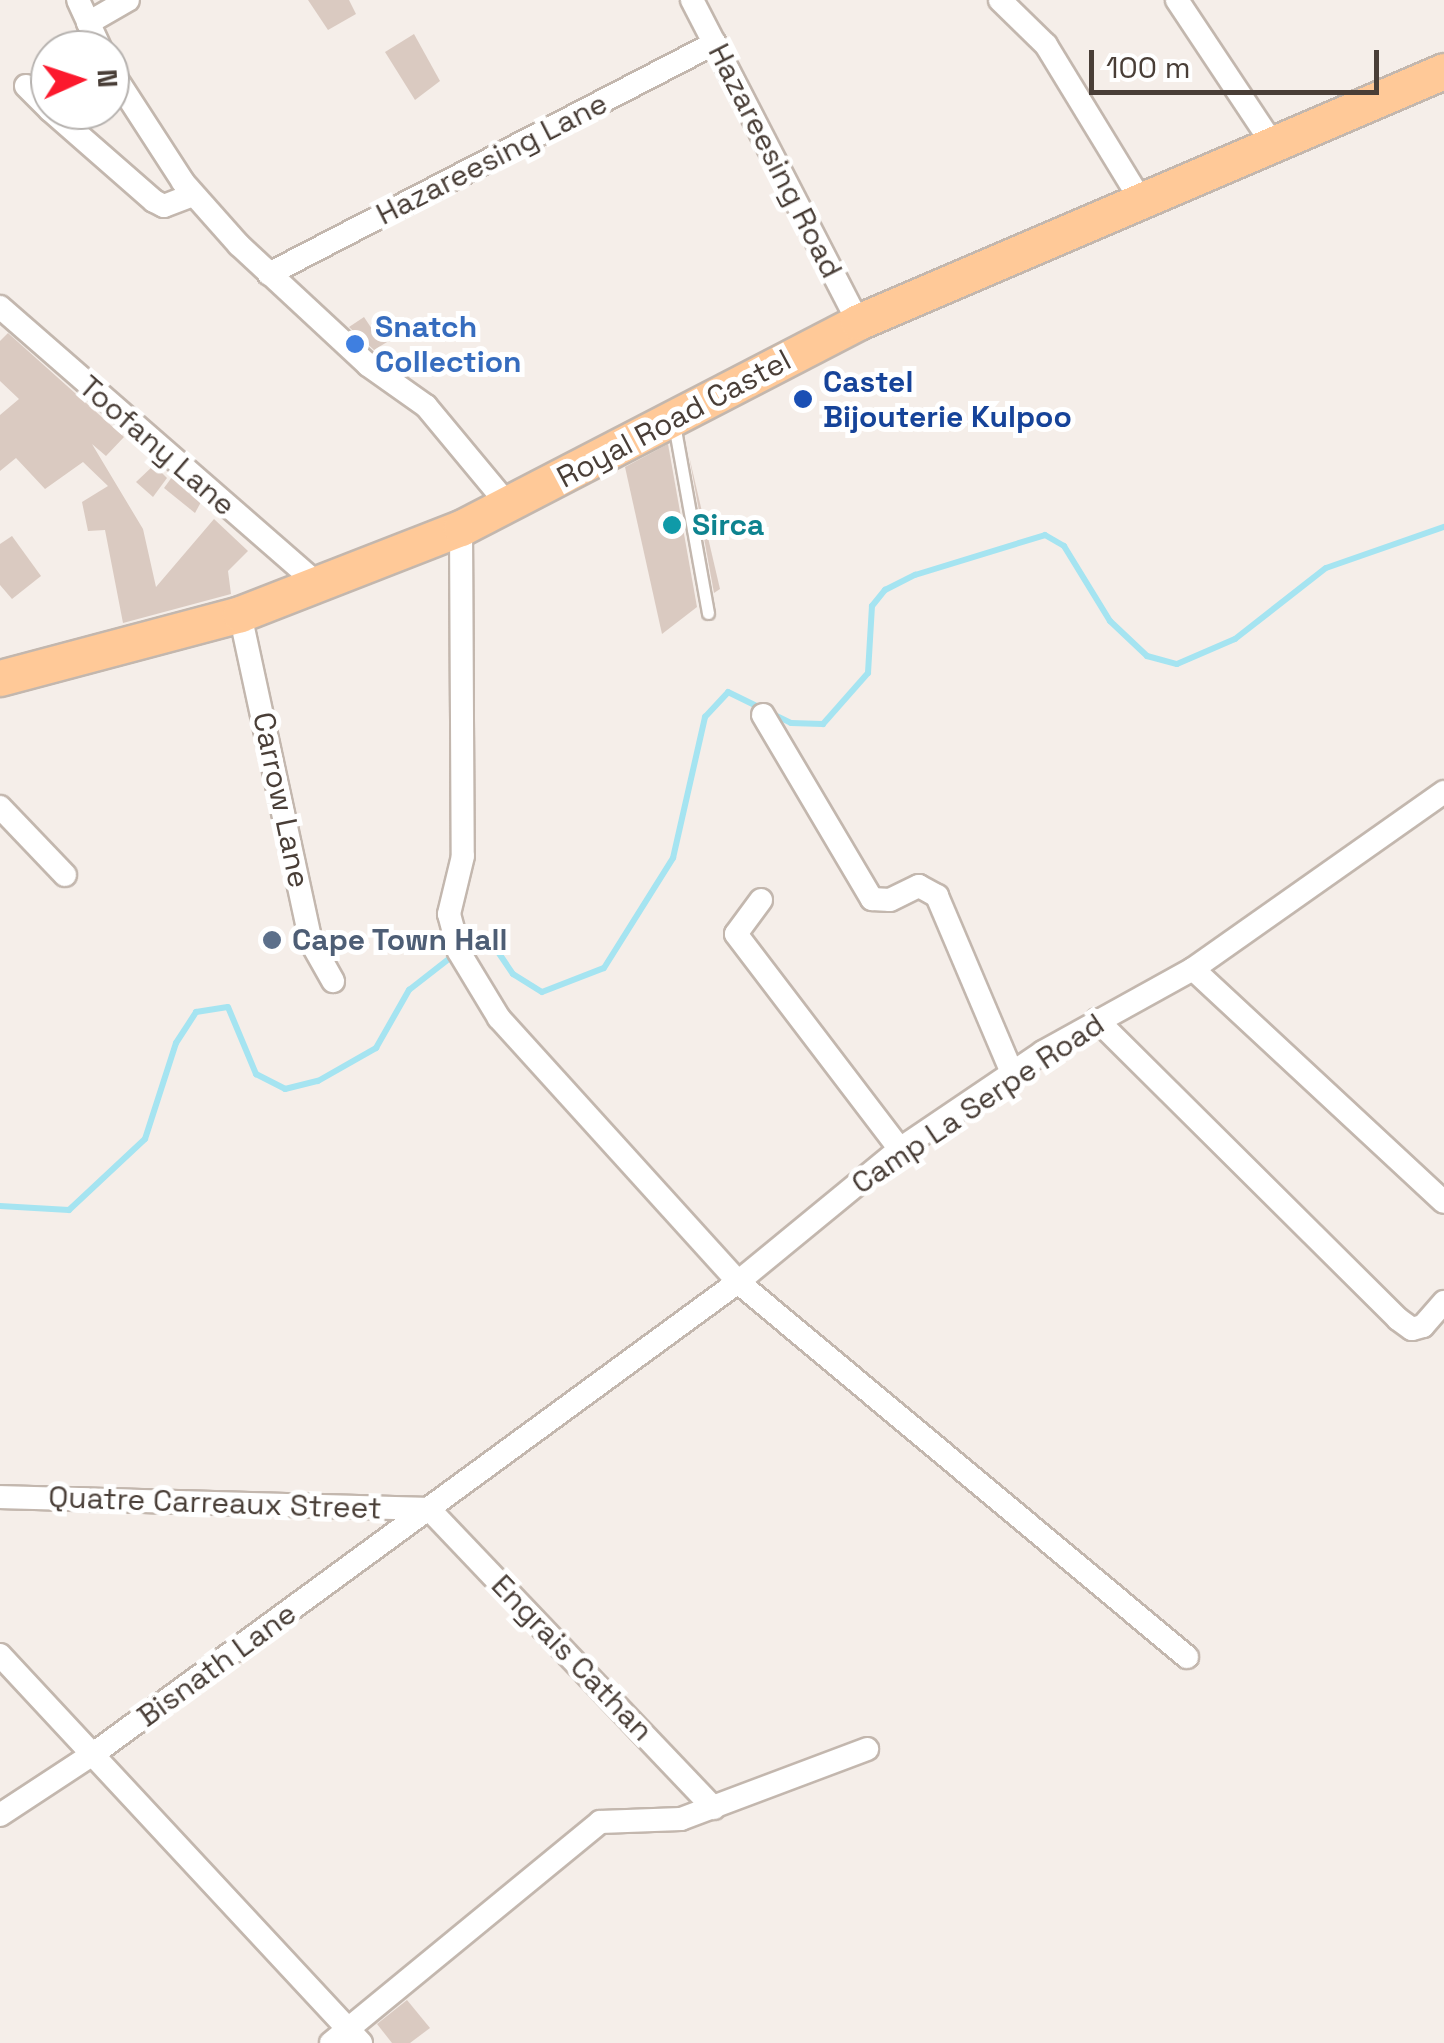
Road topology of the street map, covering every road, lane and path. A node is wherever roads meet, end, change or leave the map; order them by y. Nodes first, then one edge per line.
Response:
1 (78, 0) edge
2 (128, 0) edge
3 (692, 0) edge
4 (1000, 0) edge
5 (1177, 0) edge
6 (88, 23) junction
7 (91, 30) edge
8 (715, 43) junction
9 (1444, 72) edge
10 (26, 86) dead end
11 (30, 90) edge
12 (130, 99) edge
13 (73, 130) edge
14 (1272, 143) junction
15 (193, 195) junction
16 (1142, 202) junction
17 (268, 274) junction
18 (0, 307) edge
19 (858, 322) junction
20 (673, 420) junction
21 (509, 506) junction
22 (461, 528) junction
23 (316, 583) junction
24 (708, 613) dead end
25 (240, 614) junction
26 (0, 678) edge
27 (763, 716) dead end
28 (1444, 792) edge
29 (0, 808) edge
30 (65, 875) dead end
31 (761, 900) dead end
32 (1194, 969) junction
33 (333, 981) dead end
34 (1097, 1020) junction
35 (1012, 1073) junction
36 (900, 1149) junction
37 (1444, 1202) edge
38 (738, 1282) junction
39 (1444, 1302) edge
40 (0, 1497) edge
41 (430, 1509) junction
42 (0, 1655) edge
43 (1187, 1657) dead end
44 (866, 1749) dead end
45 (96, 1752) junction
46 (714, 1808) junction
47 (0, 1815) edge
48 (346, 2038) edge

1 - 6 street
2 - 6 street
3 - 8 street, Hazareesing Road
4 - 16 street
5 - 14 street
6 - 7 street
8 - 17 street, Hazareesing Lane
8 - 19 street, Hazareesing Road
9 - 14 main road, Royal Road Castel
10 - 11 street
12 - 15 street
13 - 15 street
14 - 16 main road, Royal Road Castel
15 - 17 street
16 - 19 main road, Royal Road Castel
17 - 21 street
18 - 23 street, Toofany Lane
19 - 20 main road, Royal Road Castel
20 - 21 main road, Royal Road Castel
20 - 24 lane
21 - 22 main road, Royal Road Castel
22 - 23 main road, Royal Road Castel
22 - 38 street
23 - 25 main road, Royal Road Castel
25 - 26 main road, Royal Road Castel
25 - 33 street, Carrow Lane
27 - 35 street
28 - 32 street, Camp La Serpe Road
29 - 30 street
31 - 36 street
32 - 34 street, Camp La Serpe Road
32 - 37 street
34 - 35 street, Camp La Serpe Road
34 - 39 street
35 - 36 street, Camp La Serpe Road
36 - 38 street, Camp La Serpe Road
38 - 41 street, Camp La Serpe Road
38 - 43 street
40 - 41 street, Quatre Carreaux Street
41 - 45 street, Bisnath Lane
41 - 46 street, Engrais Cathan
42 - 45 street
44 - 46 street
45 - 47 street, Bisnath Lane
45 - 48 street
46 - 48 street

